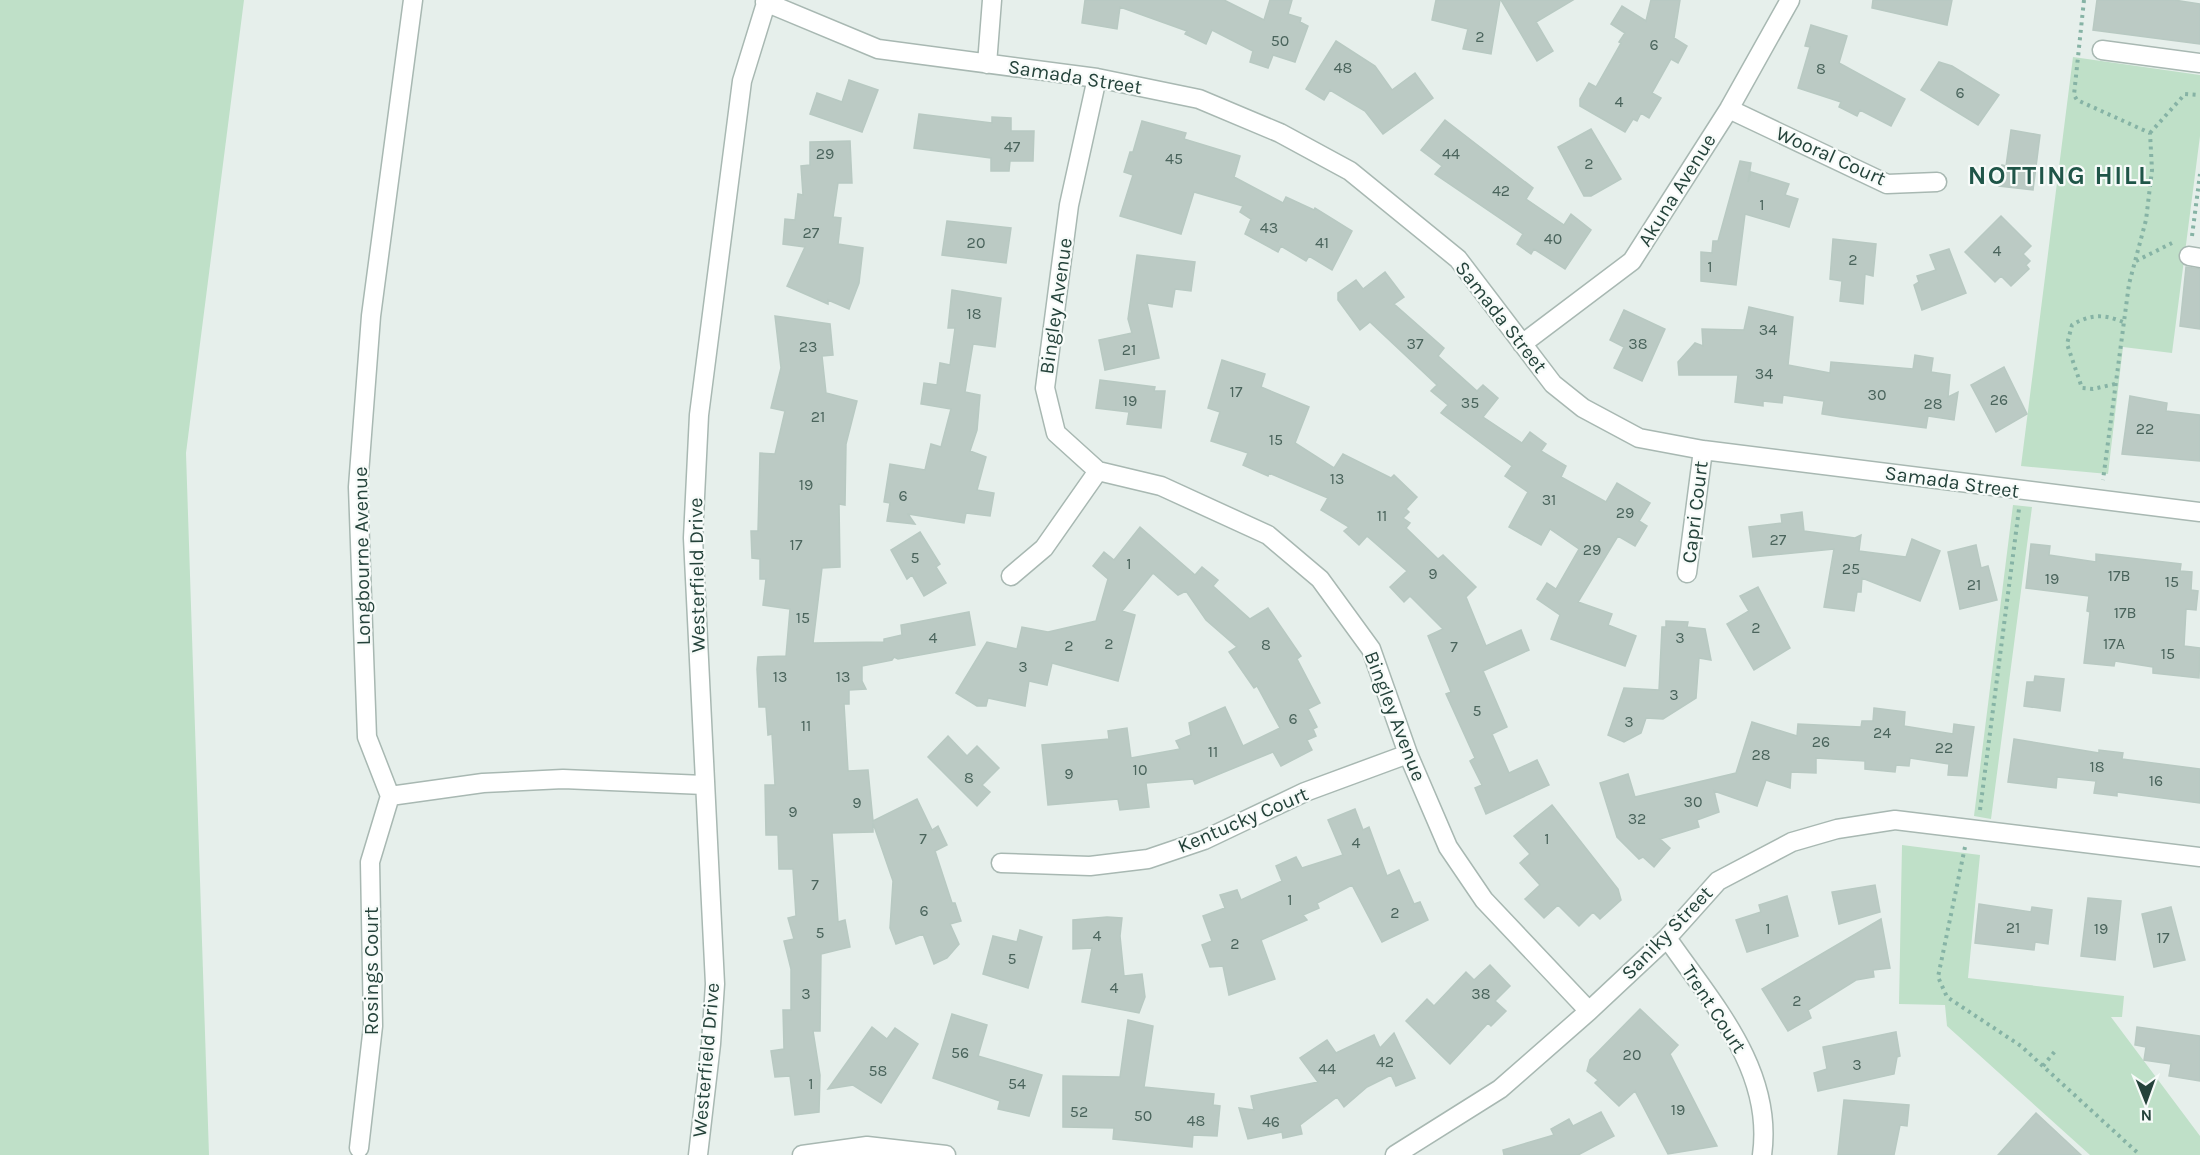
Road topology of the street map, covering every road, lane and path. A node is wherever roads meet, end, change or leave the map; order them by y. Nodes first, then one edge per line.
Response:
1 (413, 0) edge
2 (992, 0) edge
3 (1790, 0) edge
4 (2084, 0) edge
5 (766, 1) edge
6 (2102, 50) dead end
7 (2200, 63) edge
8 (987, 64) junction
9 (1097, 78) junction
10 (2200, 95) edge
11 (1729, 108) junction
12 (2150, 133) junction
13 (2200, 174) edge
14 (1937, 182) dead end
15 (2194, 252) edge
16 (2123, 322) junction
17 (1522, 344) junction
18 (2115, 384) junction
19 (1703, 450) junction
20 (1098, 471) junction
21 (2100, 500) junction
22 (2200, 512) edge
23 (1687, 573) dead end
24 (1011, 576) dead end
25 (1408, 754) junction
26 (704, 785) junction
27 (390, 796) junction
28 (2200, 857) edge
29 (1000, 863) dead end
30 (1667, 938) junction
31 (1589, 1011) junction
32 (2056, 1050) dead end
33 (2043, 1066) dead end
34 (359, 1148) dead end
35 (698, 1155) edge
36 (802, 1155) edge
37 (946, 1155) edge
38 (1395, 1155) edge
39 (1762, 1155) edge

1 - 27 street, Longbourne Avenue
2 - 8 street
3 - 11 street, Akuna Avenue
4 - 12 path
5 - 8 street, Samada Street
5 - 26 street, Westerfield Drive
6 - 7 street
8 - 9 street, Samada Street
9 - 17 street, Samada Street
9 - 20 street, Bingley Avenue
10 - 12 path
11 - 14 street, Wooral Court
11 - 17 street, Akuna Avenue
12 - 16 path
13 - 15 path
16 - 18 path
16 - 18 path
17 - 19 street, Samada Street
18 - 21 path
19 - 21 street, Samada Street
19 - 23 street, Capri Court
20 - 24 street
20 - 25 street, Bingley Avenue
21 - 22 street, Samada Street
25 - 29 street, Kentucky Court
25 - 31 street, Bingley Avenue
26 - 27 street
26 - 35 street, Westerfield Drive
27 - 34 street, Rosings Court
28 - 30 street, Saniky Street
30 - 31 street, Saniky Street
30 - 39 street, Trent Court
31 - 38 street, Saniky Street
32 - 33 path
36 - 37 street

